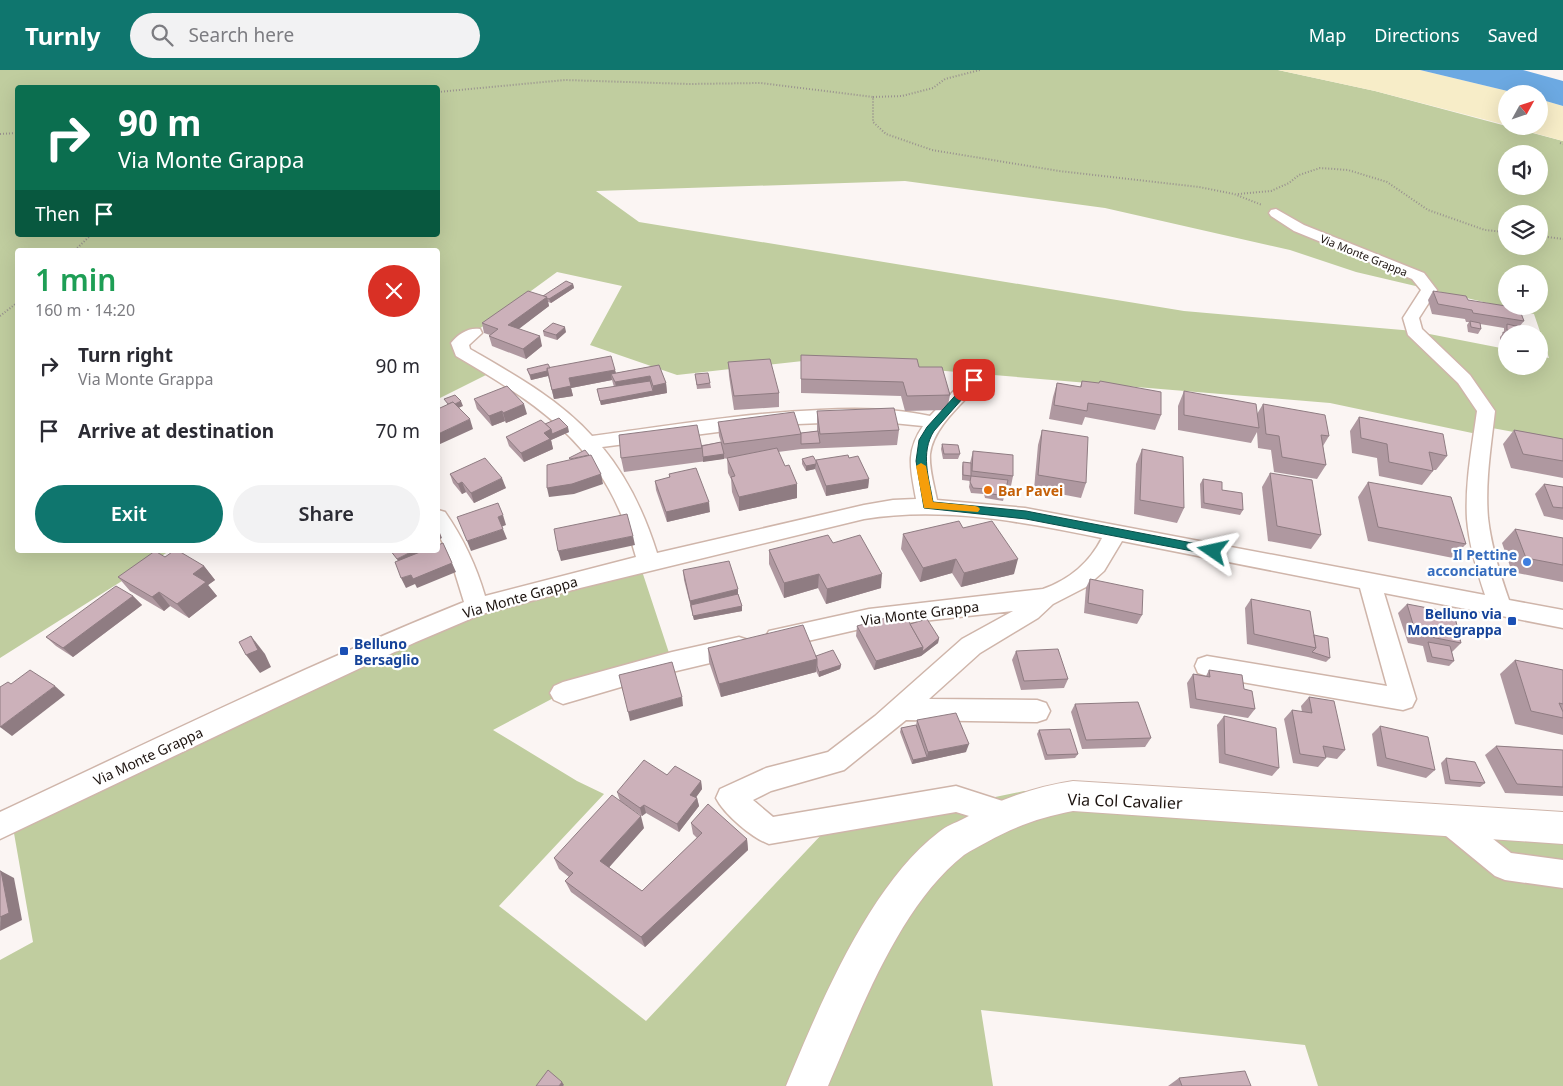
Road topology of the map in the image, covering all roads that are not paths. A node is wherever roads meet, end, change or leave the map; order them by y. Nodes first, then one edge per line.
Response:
1 (1276, 213) road end
2 (474, 333) dead end
3 (974, 380) dead end
4 (936, 423) junction
5 (588, 443) junction
6 (928, 506) junction
7 (440, 520) edge
8 (1115, 533) junction
9 (649, 563) junction
10 (1368, 581) junction
11 (1045, 598) junction
12 (1500, 606) junction
13 (477, 607) junction
14 (1563, 619) edge
15 (1207, 666) dead end
16 (563, 693) dead end
17 (901, 708) junction
18 (1037, 711) dead end
19 (1005, 814) junction
20 (1450, 822) junction
21 (0, 826) edge
22 (1563, 828) edge
23 (1563, 874) edge
24 (806, 1086) edge

1 - 12 street, Via Monte Grappa
2 - 5 street
3 - 4 street
4 - 5 street
4 - 6 street
5 - 9 street
6 - 8 street, Via Monte Grappa
6 - 9 street, Via Monte Grappa
7 - 13 street
8 - 10 street, Via Monte Grappa
8 - 11 street, Via Monte Grappa
9 - 13 street, Via Monte Grappa
10 - 12 street, Via Monte Grappa
10 - 15 street
11 - 16 street, Via Monte Grappa
11 - 17 street, Via Monte Grappa
12 - 14 street, Via Monte Grappa
13 - 21 street, Via Monte Grappa
17 - 18 street
17 - 19 street, Via Monte Grappa
19 - 20 main road, Via Col Cavalier
19 - 24 main road, Via Col Cavalier
20 - 22 main road, Via Col Cavalier
20 - 23 street

